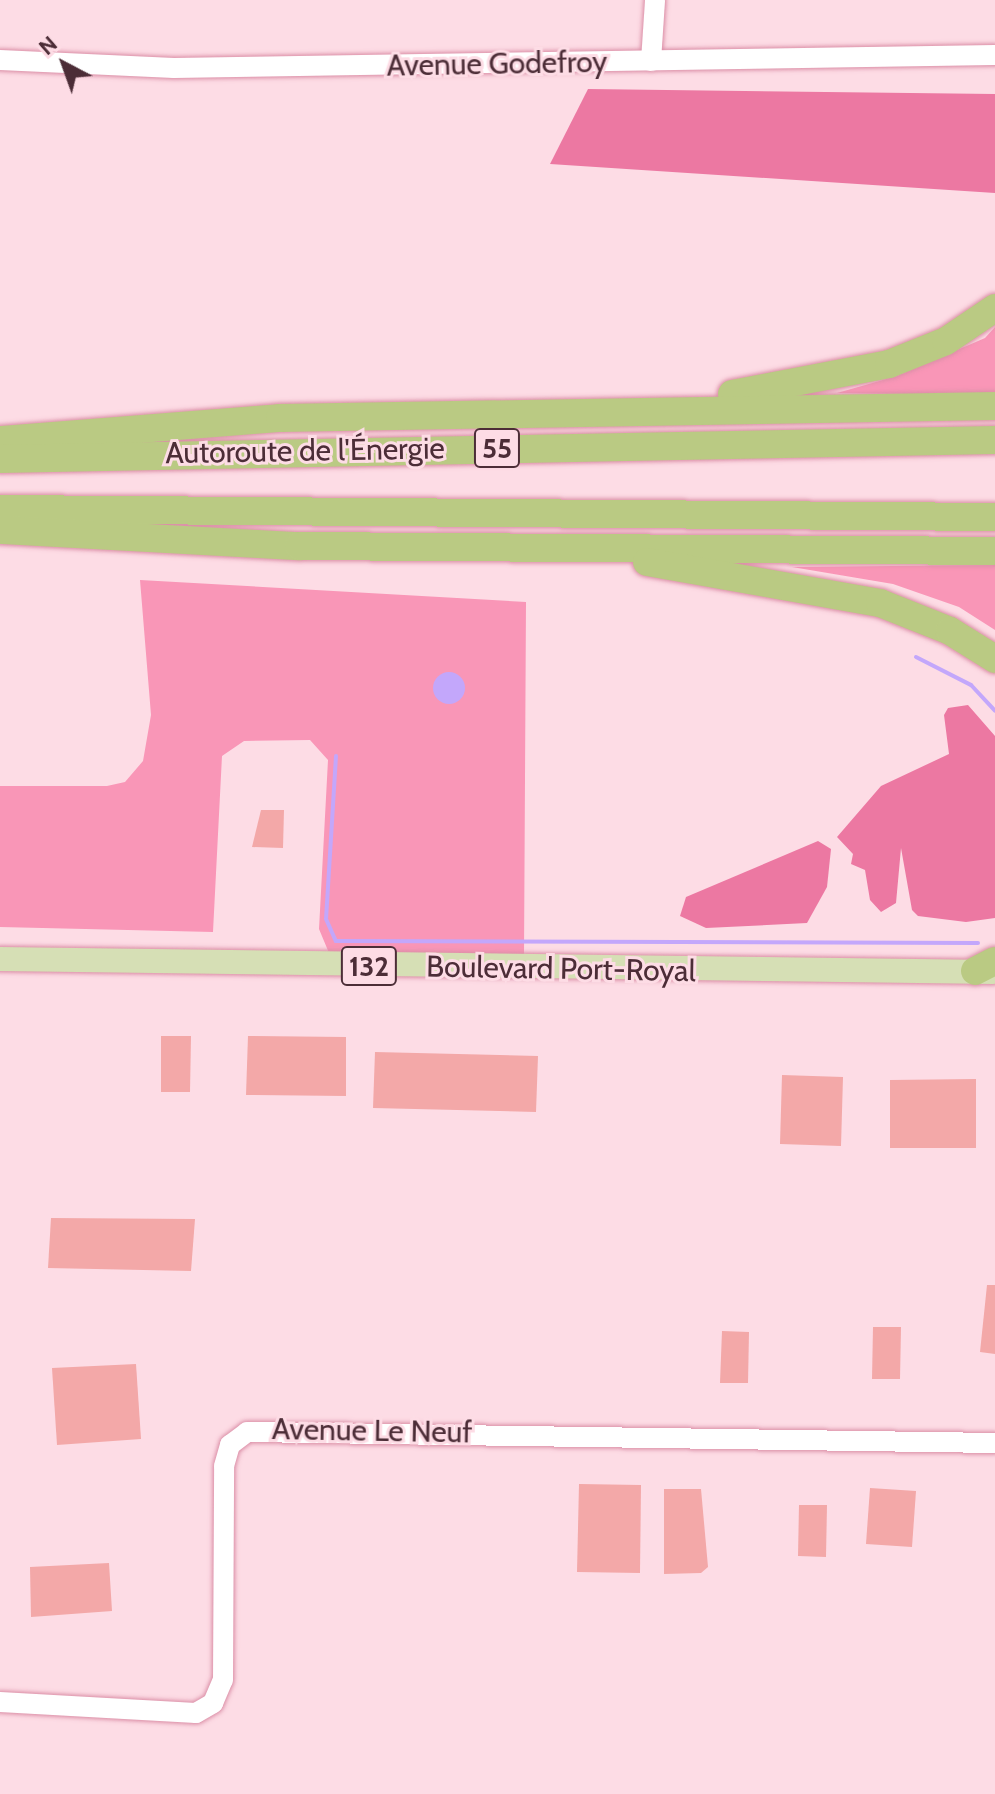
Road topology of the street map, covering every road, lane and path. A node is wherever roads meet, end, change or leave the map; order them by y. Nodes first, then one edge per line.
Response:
1 (655, 0) edge
2 (995, 55) edge
3 (0, 60) edge
4 (651, 61) junction
5 (995, 308) edge
6 (995, 406) edge
7 (625, 411) junction
8 (0, 440) edge
9 (995, 440) edge
10 (0, 459) edge
11 (0, 509) edge
12 (995, 517) edge
13 (0, 530) edge
14 (568, 548) junction
15 (995, 551) edge
16 (995, 659) edge
17 (0, 959) edge
18 (990, 973) edge
19 (995, 1443) edge
20 (0, 1702) edge

1 - 4 street
2 - 4 street, Avenue Godefroy
3 - 4 street, Avenue Godefroy
5 - 7 highway
6 - 7 highway
7 - 8 highway
9 - 10 highway, Autoroute de l'Énergie / 55
11 - 12 highway, Autoroute de l'Énergie / 55
13 - 14 highway
14 - 15 highway
14 - 16 highway
17 - 18 main road, Boulevard Port-Royal / 132
19 - 20 street, Avenue Le Neuf

